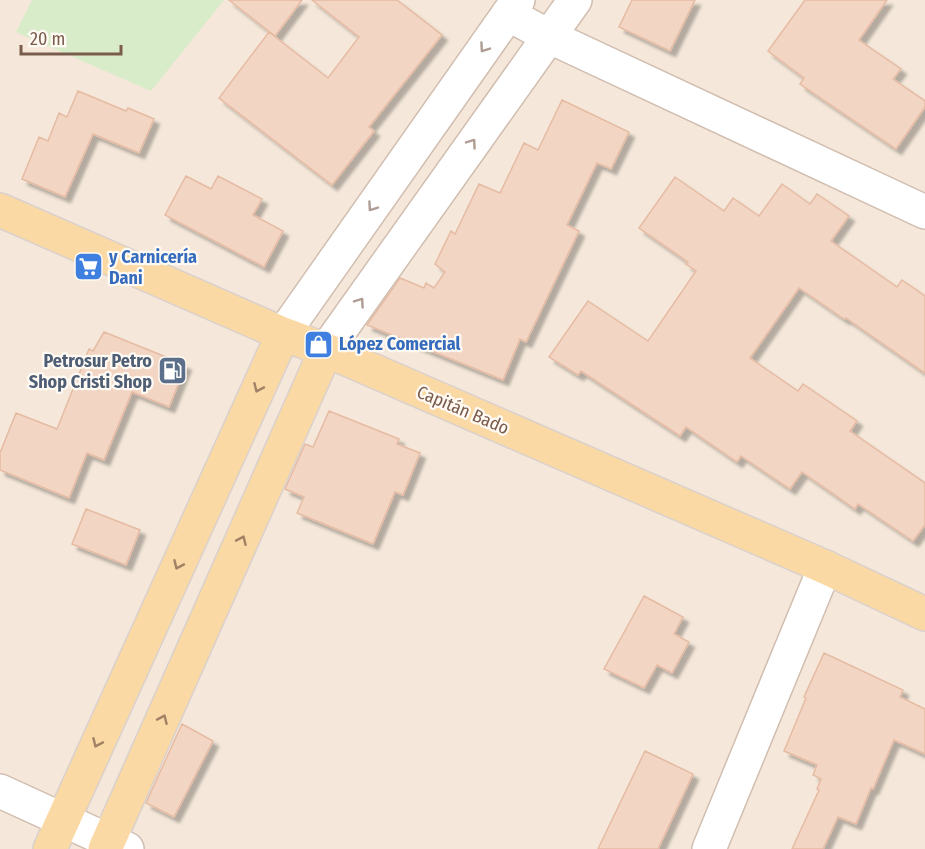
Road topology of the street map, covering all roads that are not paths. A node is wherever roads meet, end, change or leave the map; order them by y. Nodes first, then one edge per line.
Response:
1 (575, 0) edge
2 (513, 7) edge
3 (548, 36) junction
4 (0, 210) edge
5 (925, 212) edge
6 (283, 334) junction
7 (326, 350) junction
8 (825, 567) junction
9 (925, 614) edge
10 (0, 791) edge
11 (63, 819) junction
12 (113, 846) edge
13 (50, 849) edge
14 (709, 849) edge

1 - 3 street
2 - 3 street
2 -> 6 street
3 - 5 street
7 -> 3 street
4 - 6 main road, Capitán Bado
6 - 7 main road, Capitán Bado
6 -> 11 main road
7 - 8 main road, Capitán Bado
12 -> 7 main road
8 - 9 main road, Capitán Bado
8 - 14 street
10 - 11 street
11 - 12 street
11 - 13 main road

